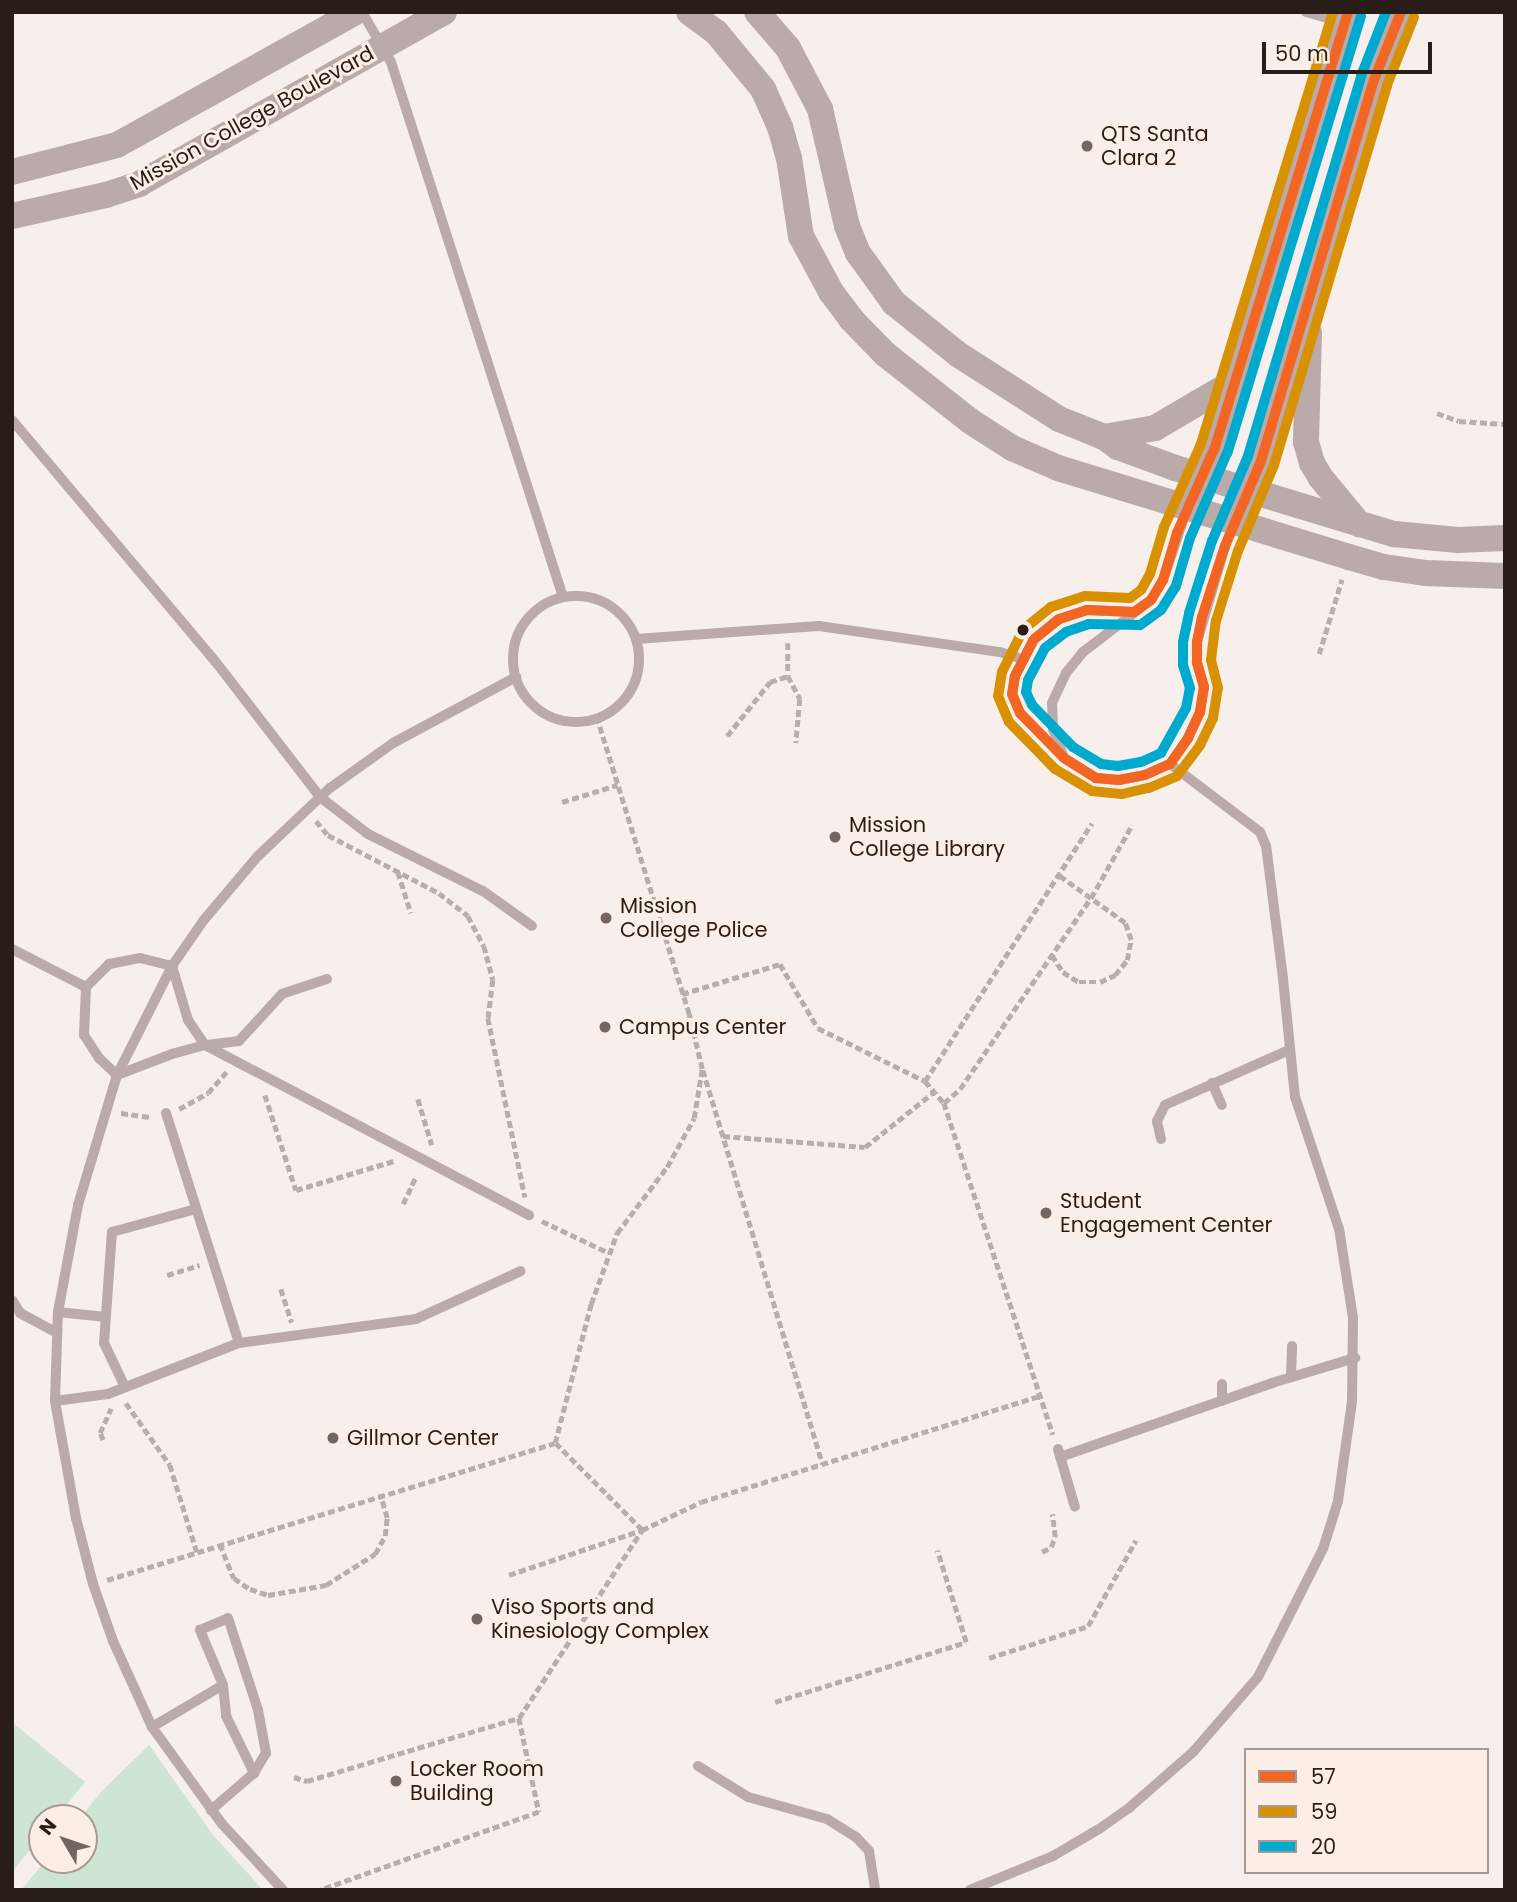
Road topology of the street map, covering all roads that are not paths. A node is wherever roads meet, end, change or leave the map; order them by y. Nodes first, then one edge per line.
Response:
1 (356, 12) edge
2 (362, 12) edge
3 (444, 12) edge
4 (689, 12) edge
5 (757, 12) edge
6 (1306, 12) edge
7 (1401, 12) edge
8 (1346, 18) edge
9 (383, 46) junction
10 (12, 172) edge
11 (12, 216) edge
12 (1308, 307) junction
13 (1236, 381) junction
14 (12, 420) edge
15 (1104, 438) junction
16 (1202, 475) junction
17 (1249, 490) junction
18 (1188, 508) junction
19 (1236, 522) junction
20 (1359, 524) junction
21 (1505, 538) edge
22 (1505, 576) edge
23 (563, 597) junction
24 (1135, 612) junction
25 (636, 639) junction
26 (1021, 659) junction
27 (516, 677) junction
28 (1064, 758) junction
29 (1170, 764) junction
30 (320, 797) junction
31 (532, 926) dead end
32 (12, 948) edge
33 (172, 966) junction
34 (327, 979) dead end
35 (86, 987) junction
36 (205, 1045) junction
37 (1289, 1049) junction
38 (117, 1075) junction
39 (1212, 1083) junction
40 (1222, 1105) dead end
41 (166, 1113) dead end
42 (1161, 1139) dead end
43 (196, 1209) junction
44 (529, 1215) road end
45 (521, 1271) dead end
46 (12, 1300) edge
47 (58, 1312) junction
48 (106, 1317) junction
49 (57, 1333) junction
50 (239, 1343) junction
51 (1292, 1346) dead end
52 (1355, 1358) junction
53 (1291, 1377) junction
54 (1222, 1384) dead end
55 (125, 1387) junction
56 (55, 1401) junction
57 (1222, 1401) junction
58 (1075, 1507) dead end
59 (223, 1685) junction
60 (152, 1727) junction
61 (698, 1766) dead end
62 (254, 1773) junction
63 (211, 1810) junction
64 (284, 1890) edge
65 (875, 1890) edge
66 (970, 1890) edge

1 - 10 street, Mission College Boulevard
2 - 9 lane
3 - 9 street, Mission College Boulevard
4 - 18 street
5 - 15 street
6 - 8 lane
7 - 12 street
8 - 13 street
9 - 11 street, Mission College Boulevard
9 - 23 lane
12 - 17 street
12 - 20 street
13 - 15 street
13 - 16 street
14 - 30 lane
15 - 16 street
16 - 17 street
16 - 18 street
17 - 19 street
17 - 20 street
18 - 19 street
18 - 24 lane
19 - 22 street
19 - 29 lane
20 - 21 street
23 - 25 lane
23 - 27 lane
24 - 26 lane
24 - 28 lane
25 - 26 lane
25 - 27 lane
26 - 28 lane
27 - 30 lane
28 - 29 lane
29 - 37 lane
30 - 31 lane
30 - 33 lane
32 - 35 lane
33 - 35 lane
33 - 36 lane
33 - 38 lane
34 - 36 lane
35 - 38 lane
36 - 38 lane
36 - 44 lane
37 - 39 lane
37 - 52 lane
38 - 47 lane
39 - 40 lane
39 - 42 lane
41 - 43 lane
43 - 48 lane
43 - 50 lane
45 - 50 lane
46 - 49 lane
47 - 48 lane
47 - 49 lane
48 - 55 lane
49 - 56 lane
50 - 55 lane
51 - 53 lane
52 - 53 lane
52 - 66 lane
53 - 57 lane
54 - 57 lane
55 - 56 lane
56 - 60 lane
57 - 58 lane
59 - 60 lane
59 - 62 lane
59 - 62 lane
60 - 63 lane
61 - 65 lane
62 - 63 lane
63 - 64 lane

